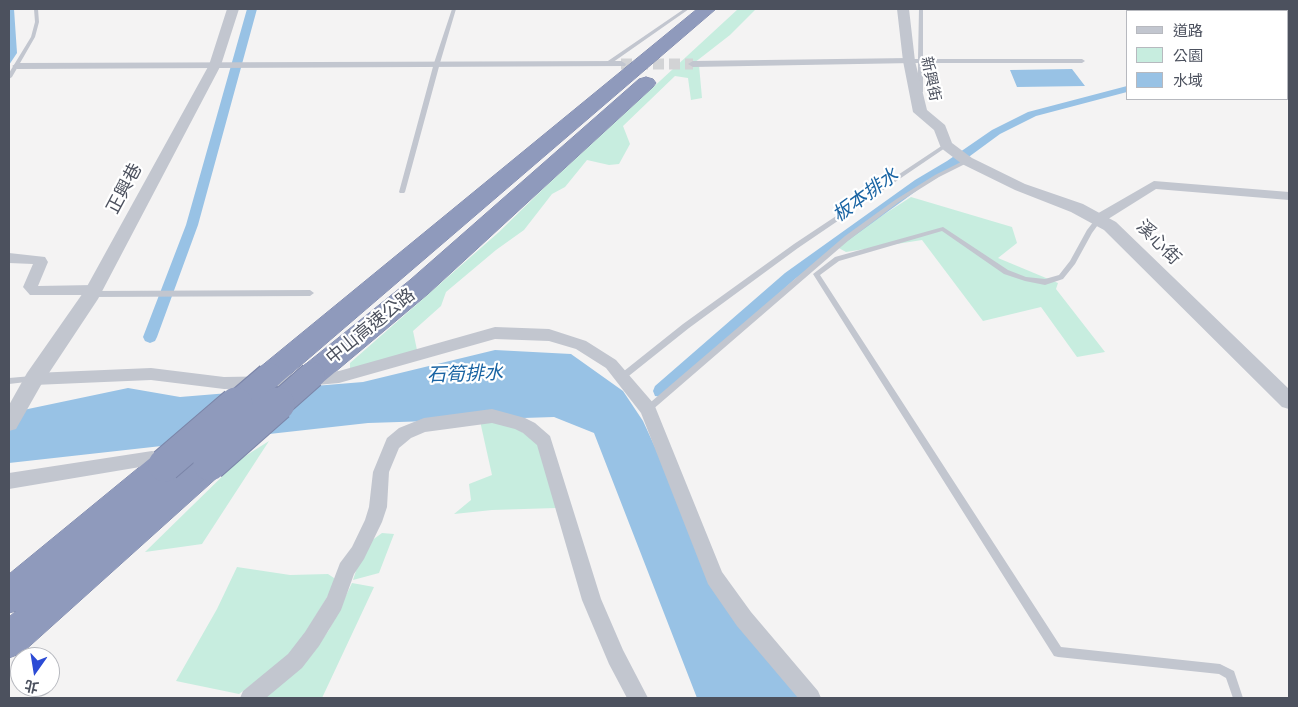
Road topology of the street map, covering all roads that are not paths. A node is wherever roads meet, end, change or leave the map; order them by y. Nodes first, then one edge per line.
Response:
1 (36, 9) edge
2 (233, 9) edge
3 (454, 9) edge
4 (687, 9) edge
5 (707, 9) edge
6 (729, 9) edge
7 (903, 9) edge
8 (922, 9) edge
9 (1082, 60) dead end
10 (915, 62) junction
11 (437, 63) junction
12 (607, 64) junction
13 (621, 64) tunnel mouth
14 (693, 64) tunnel mouth
15 (215, 65) junction
16 (17, 66) junction
17 (9, 78) edge
18 (946, 145) junction
19 (967, 161) junction
20 (402, 192) dead end
21 (1289, 196) edge
22 (1100, 218) junction
23 (835, 255) junction
24 (9, 258) edge
25 (93, 292) junction
26 (310, 292) dead end
27 (622, 377) junction
28 (34, 379) junction
29 (9, 381) edge
30 (1289, 400) edge
31 (648, 409) junction
32 (9, 423) edge
33 (158, 461) junction
34 (9, 480) edge
35 (9, 596) edge
36 (9, 640) edge
37 (250, 698) edge
38 (638, 698) edge
39 (811, 698) edge
40 (1238, 698) edge

1 - 16 lane
2 - 15 street, 正興巷
3 - 11 lane
4 - 12 lane
5 - 33 highway, 中山高速公路, bridge
6 - 36 highway, 中山高速公路, bridge
7 - 10 street, 新興街
8 - 10 lane
9 - 10 lane
10 - 14 street
10 - 18 street, 新興街
11 - 12 street
11 - 15 street
11 - 20 lane
12 - 13 street
15 - 16 street
15 - 25 street, 正興巷
16 - 17 lane
18 - 19 street
18 - 27 lane
19 - 22 street, 溪心街
19 - 23 lane
21 - 22 street
22 - 23 lane
22 - 30 street, 溪心街
23 - 31 lane
23 - 40 lane
24 - 25 street
25 - 26 lane
25 - 28 street, 正興巷
27 - 28 street
27 - 31 street
28 - 29 lane
28 - 32 street, 正興巷
31 - 39 street
33 - 34 street
33 - 35 highway, 中山高速公路
37 - 38 street

